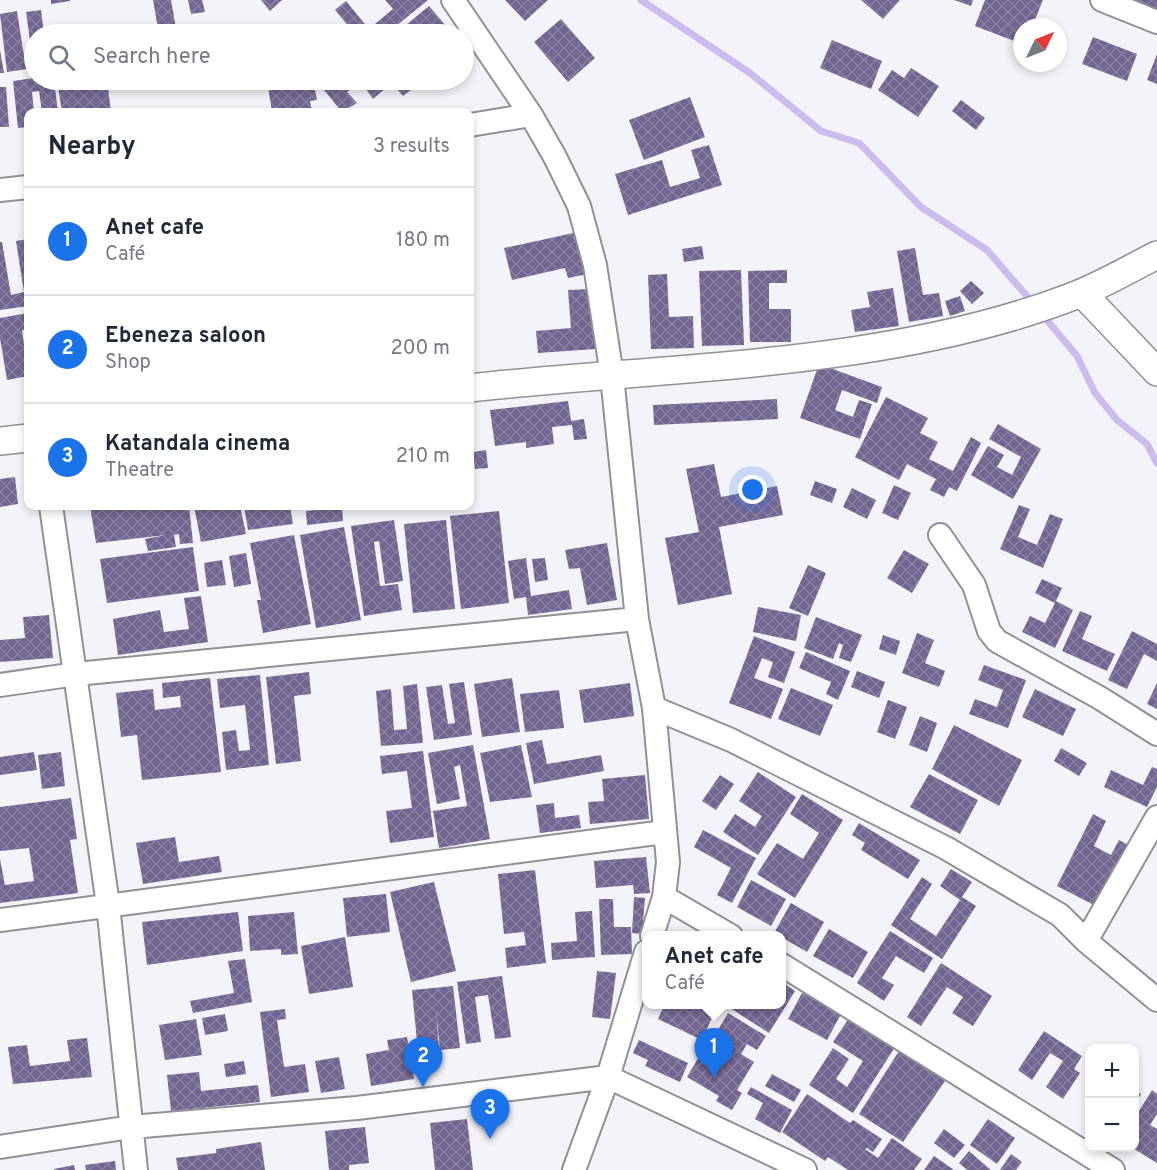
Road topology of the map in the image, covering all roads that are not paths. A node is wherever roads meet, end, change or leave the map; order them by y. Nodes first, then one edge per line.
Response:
1 (453, 0) edge
2 (1102, 0) edge
3 (1157, 22) edge
4 (469, 24) edge
5 (474, 31) edge
6 (531, 115) junction
7 (474, 124) edge
8 (24, 187) edge
9 (0, 190) edge
10 (1157, 255) edge
11 (1082, 293) junction
12 (1157, 372) edge
13 (612, 376) junction
14 (474, 388) edge
15 (24, 438) edge
16 (0, 441) edge
17 (52, 510) edge
18 (940, 535) dead end
19 (637, 619) junction
20 (76, 674) junction
21 (0, 685) edge
22 (654, 708) junction
23 (1157, 734) edge
24 (1157, 817) edge
25 (664, 832) junction
26 (664, 897) junction
27 (108, 905) junction
28 (0, 920) edge
29 (654, 931) edge
30 (722, 931) edge
31 (1086, 941) junction
32 (642, 965) edge
33 (786, 967) edge
34 (1157, 1000) edge
35 (608, 1077) junction
36 (131, 1127) junction
37 (0, 1147) edge
38 (136, 1170) edge
39 (574, 1170) edge
40 (804, 1170) edge
41 (1113, 1170) edge

1 - 4 street
2 - 3 street
5 - 6 street
6 - 7 street
6 - 13 street
8 - 9 street
10 - 11 street
11 - 12 street
11 - 13 street
13 - 14 street
13 - 19 street
15 - 16 street
17 - 20 street
18 - 23 street
19 - 20 street
19 - 22 street
20 - 21 street
20 - 27 street
22 - 25 street
22 - 31 street
24 - 31 street
25 - 26 street
25 - 27 street
26 - 29 street
26 - 30 street
27 - 28 street
27 - 36 street
31 - 34 street
32 - 35 street
33 - 41 street
35 - 36 street
35 - 39 street
35 - 40 street
36 - 37 street
36 - 38 street

